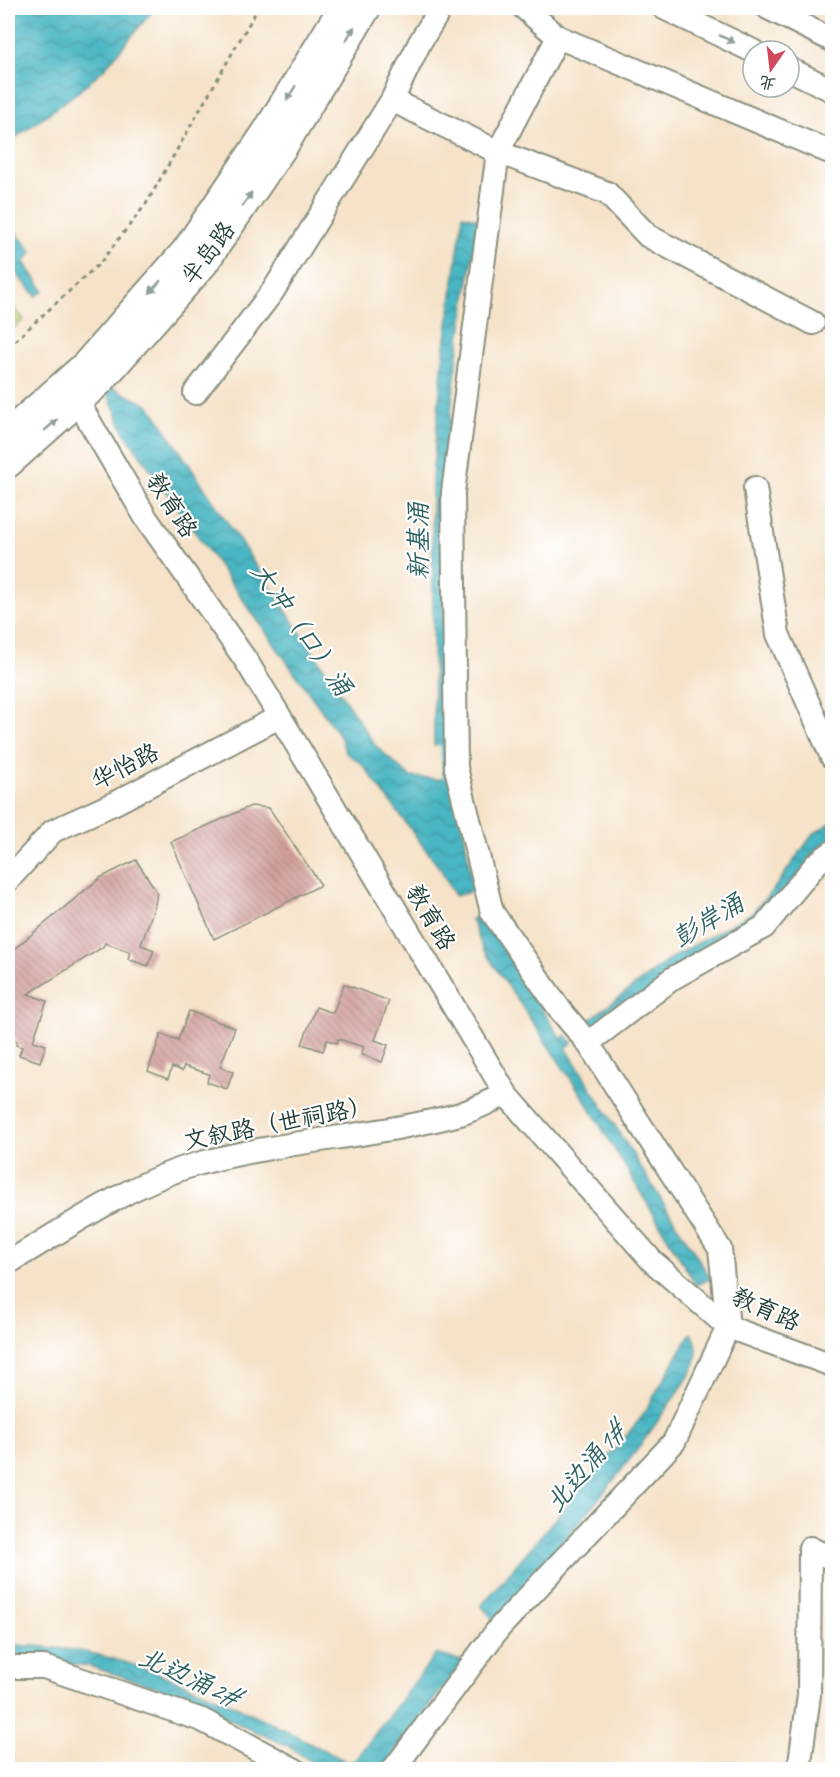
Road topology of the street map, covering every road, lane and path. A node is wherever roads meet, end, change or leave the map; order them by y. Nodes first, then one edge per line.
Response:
1 (258, 8) edge
2 (344, 8) edge
3 (366, 8) edge
4 (441, 8) edge
5 (524, 8) edge
6 (664, 8) edge
7 (768, 8) edge
8 (558, 37) junction
9 (832, 40) edge
10 (741, 45) edge
11 (801, 75) edge
12 (832, 90) edge
13 (392, 100) junction
14 (498, 152) junction
15 (832, 153) edge
16 (813, 322) dead end
17 (8, 346) edge
18 (195, 393) dead end
19 (78, 402) junction
20 (8, 434) edge
21 (8, 464) edge
22 (755, 488) dead end
23 (279, 717) junction
24 (832, 757) edge
25 (832, 852) edge
26 (8, 880) edge
27 (588, 1043) junction
28 (506, 1094) junction
29 (8, 1263) edge
30 (728, 1327) junction
31 (832, 1365) edge
32 (832, 1559) edge
33 (8, 1667) edge
34 (295, 1770) edge
35 (393, 1770) edge
36 (799, 1770) edge

1 - 17 path
2 -> 20 main road, 半岛路
19 -> 3 main road, 半岛路
4 - 13 street
5 - 8 street
6 -> 10 street
7 - 9 street
8 - 14 street
8 - 15 street
11 - 12 street
13 - 14 street
13 - 18 street
14 - 16 street
14 - 27 street
21 -> 19 main road, 半岛路
19 - 23 street, 教育路
22 - 24 street
23 - 26 street, 华怡路
23 - 28 street, 教育路
25 - 27 street
27 - 30 street
28 - 29 street, 文叙路（世祠路）
28 - 30 street, 教育路
30 - 31 street, 教育路
30 - 35 street
32 - 36 street
33 - 34 street

